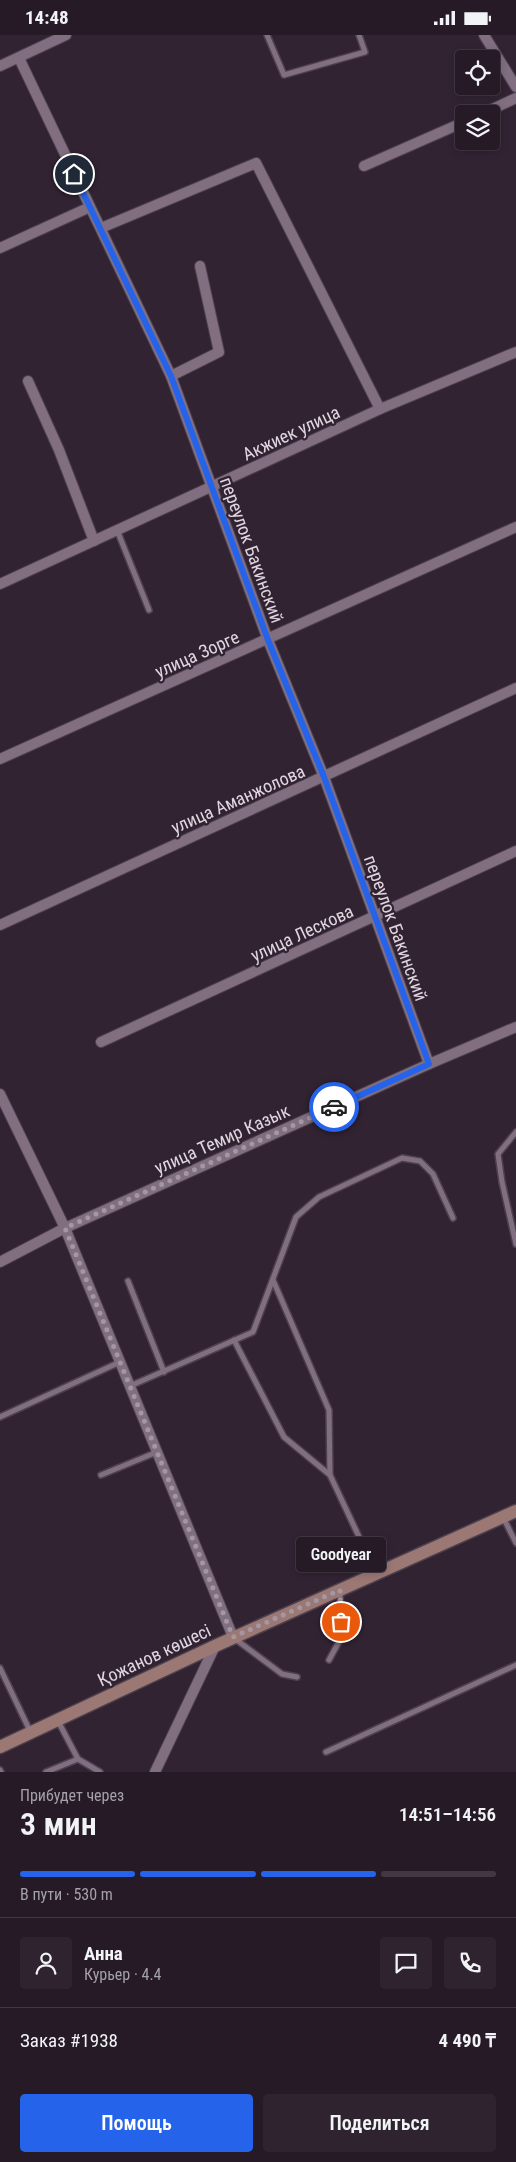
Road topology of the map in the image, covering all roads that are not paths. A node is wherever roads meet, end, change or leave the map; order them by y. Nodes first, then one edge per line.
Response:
1 (66, 35) edge
2 (267, 35) edge
3 (359, 35) edge
4 (484, 35) edge
5 (19, 58) junction
6 (0, 66) edge
7 (516, 87) edge
8 (516, 98) edge
9 (500, 106) edge
10 (455, 126) edge
11 (364, 166) dead end
12 (90, 207) junction
13 (101, 228) junction
14 (0, 247) edge
15 (200, 266) dead end
16 (516, 352) edge
17 (171, 376) junction
18 (28, 381) dead end
19 (380, 409) junction
20 (212, 488) junction
21 (516, 527) edge
22 (117, 529) junction
23 (94, 541) junction
24 (0, 584) edge
25 (149, 610) dead end
26 (268, 640) junction
27 (516, 689) edge
28 (0, 759) edge
29 (324, 777) junction
30 (516, 851) edge
31 (374, 917) junction
32 (0, 925) edge
33 (516, 1027) edge
34 (101, 1042) dead end
35 (429, 1064) junction
36 (0, 1094) edge
37 (516, 1132) edge
38 (453, 1218) dead end
39 (65, 1228) junction
40 (516, 1243) edge
41 (0, 1262) edge
42 (272, 1280) junction
43 (128, 1281) dead end
44 (234, 1340) junction
45 (120, 1362) junction
46 (164, 1372) junction
47 (130, 1386) junction
48 (0, 1417) edge
49 (157, 1453) junction
50 (101, 1475) dead end
51 (330, 1475) junction
52 (516, 1511) edge
53 (503, 1517) junction
54 (516, 1543) edge
55 (376, 1574) junction
56 (340, 1590) junction
57 (233, 1637) junction
58 (215, 1646) junction
59 (329, 1659) dead end
60 (516, 1665) edge
61 (0, 1668) edge
62 (297, 1677) dead end
63 (58, 1720) junction
64 (30, 1733) junction
65 (0, 1747) edge
66 (326, 1752) dead end
67 (78, 1759) junction
68 (46, 1772) edge
69 (100, 1772) edge
70 (155, 1772) edge

1 - 5 street
2 - 3 lane
4 - 7 street
5 - 6 street
5 - 12 street, переулок Бакинский
8 - 9 street
10 - 11 street
12 - 13 street, переулок Бакинский
12 - 14 street
13 - 17 street, переулок Бакинский
13 - 19 street
15 - 17 street
16 - 19 street, Акжиек улица
17 - 20 street, переулок Бакинский
18 - 23 street
19 - 20 street, Акжиек улица
20 - 22 street, Акжиек улица
20 - 26 street, переулок Бакинский
21 - 26 street, улица Зорге
22 - 23 street, Акжиек улица
22 - 25 lane
23 - 24 street, Акжиек улица
26 - 28 street, улица Зорге
26 - 29 street, переулок Бакинский
27 - 29 street, улица Аманжолова
29 - 31 street, переулок Бакинский
29 - 32 street, улица Аманжолова
30 - 31 street, улица Лескова
31 - 34 street, улица Лескова
31 - 35 street, переулок Бакинский
33 - 35 street, улица Темир Казык
35 - 39 street, улица Темир Казык
36 - 39 street
37 - 40 lane
38 - 42 lane
39 - 41 street, улица Темир Казык
39 - 45 street
42 - 44 lane
42 - 51 lane
43 - 46 lane
44 - 46 lane
44 - 51 lane
45 - 47 street
45 - 48 lane
46 - 47 lane
47 - 49 street
49 - 50 lane
49 - 57 street
51 - 55 lane
52 - 53 main road, Қожанов көшесі
53 - 54 lane
53 - 55 main road, Қожанов көшесі
55 - 56 main road, Қожанов көшесі
56 - 57 main road, Қожанов көшесі
56 - 59 lane
57 - 58 main road, Қожанов көшесі
57 - 62 lane
58 - 63 main road, Қожанов көшесі
58 - 70 street
60 - 66 lane
61 - 64 lane
63 - 64 main road, Қожанов көшесі
63 - 67 lane
64 - 65 main road, Қожанов көшесі
67 - 68 lane
67 - 69 lane

